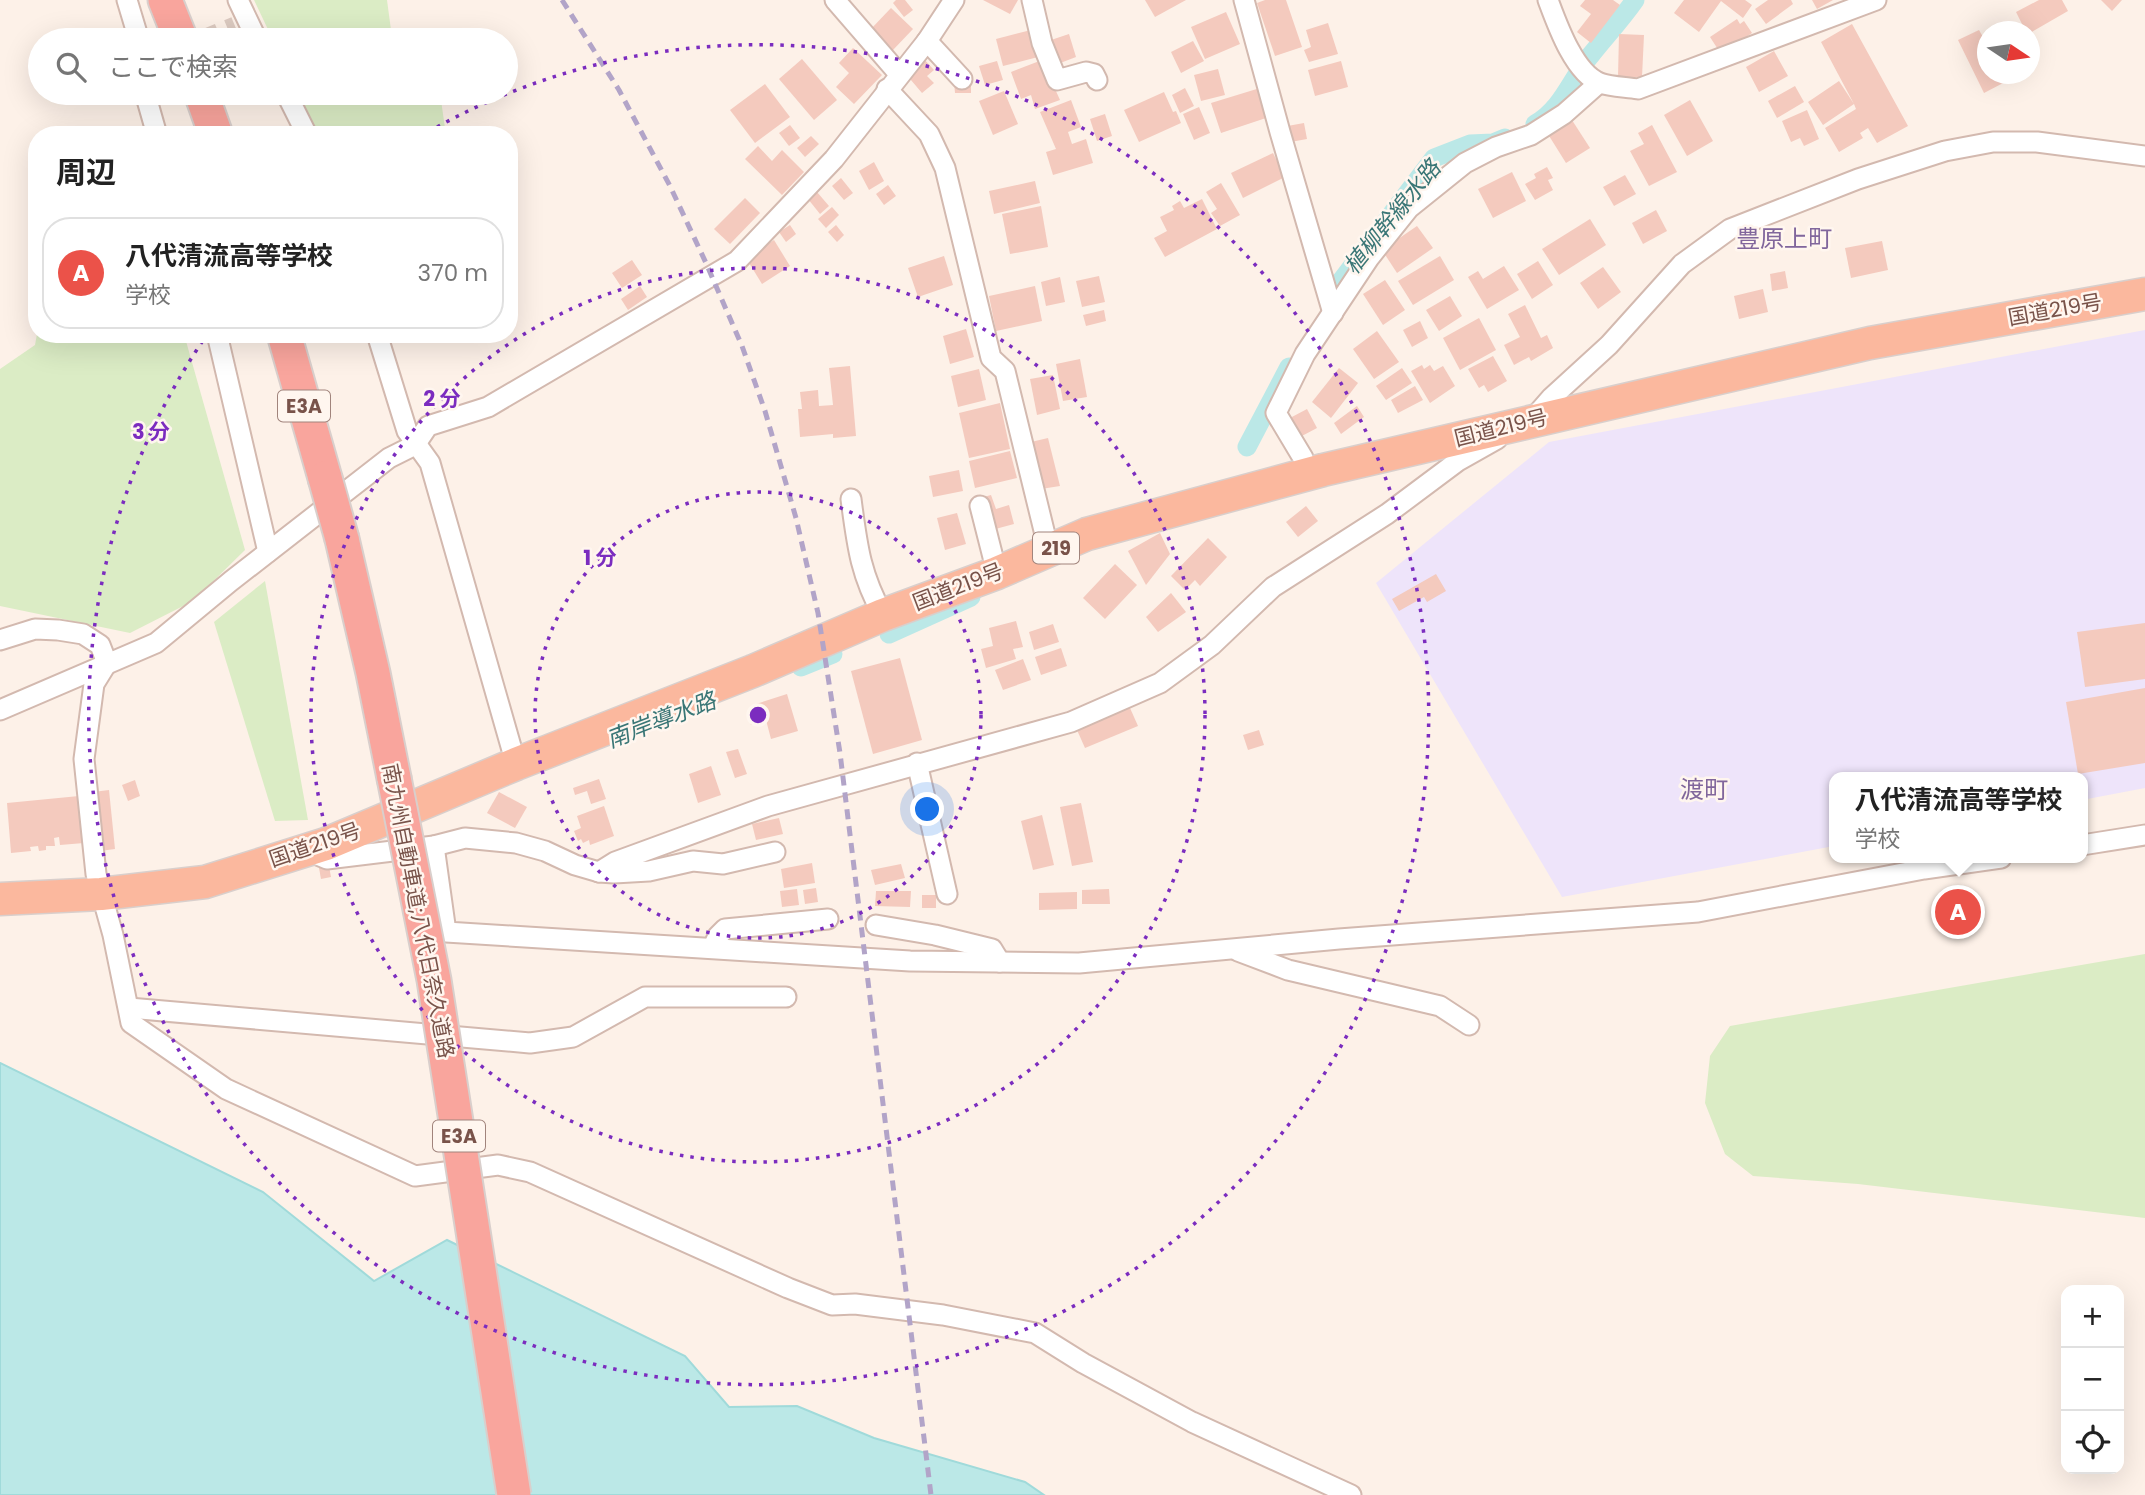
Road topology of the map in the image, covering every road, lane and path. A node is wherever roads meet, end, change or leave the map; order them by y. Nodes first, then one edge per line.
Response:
1 (127, 0) edge
2 (165, 0) edge
3 (238, 0) edge
4 (835, 0) edge
5 (954, 0) edge
6 (1032, 0) edge
7 (1244, 0) edge
8 (1548, 0) edge
9 (1877, 0) edge
10 (135, 28) edge
11 (176, 28) edge
12 (245, 28) edge
13 (927, 41) junction
14 (962, 79) dead end
15 (1097, 80) dead end
16 (893, 81) junction
17 (1599, 83) junction
18 (148, 105) edge
19 (205, 105) edge
20 (292, 105) edge
21 (154, 126) edge
22 (213, 126) edge
23 (302, 126) edge
24 (2145, 156) edge
25 (2145, 295) edge
26 (1334, 313) junction
27 (219, 343) edge
28 (287, 343) edge
29 (380, 343) edge
30 (1530, 422) junction
31 (415, 445) junction
32 (1308, 474) junction
33 (851, 499) dead end
34 (980, 506) dead end
35 (1049, 551) junction
36 (268, 552) junction
37 (997, 573) junction
38 (883, 615) junction
39 (0, 640) edge
40 (107, 663) junction
41 (0, 710) edge
42 (917, 763) junction
43 (516, 764) junction
44 (2145, 835) edge
45 (2088, 844) edge
46 (434, 846) junction
47 (306, 850) junction
48 (775, 852) dead end
49 (1966, 863) edge
50 (599, 872) junction
51 (101, 894) junction
52 (947, 894) dead end
53 (0, 899) edge
54 (828, 919) dead end
55 (876, 925) dead end
56 (713, 947) junction
57 (1233, 949) junction
58 (1000, 962) junction
59 (786, 997) dead end
60 (129, 1008) junction
61 (1469, 1026) dead end
62 (514, 1495) edge
63 (1350, 1495) edge

1 - 10 street
2 - 11 highway
3 - 12 street
4 - 16 street
5 - 13 street
6 - 15 street
7 - 26 street
8 - 17 street
9 - 17 street
13 - 14 street
13 - 16 street
16 - 31 street
16 - 35 street
17 - 26 street
18 - 21 street
19 - 22 highway
20 - 23 street
24 - 30 street
25 - 30 highway, 国道219号 / 219
26 - 32 street
27 - 36 street
28 - 62 highway, 南九州自動車道;八代日奈久道路 / E3A, bridge
29 - 31 street
30 - 32 highway, 国道219号 / 219
30 - 42 street
31 - 36 street
31 - 43 street
32 - 35 highway, 国道219号 / 219
33 - 38 street
34 - 37 street
35 - 37 highway, 国道219号 / 219
36 - 40 street
37 - 38 highway, 国道219号 / 219
38 - 43 highway, 国道219号 / 219
39 - 40 street
40 - 41 street
40 - 51 street
42 - 50 street
42 - 52 street
43 - 47 highway, 国道219号 / 219
44 - 45 street
46 - 47 street
46 - 50 street
46 - 56 street
47 - 51 highway, 国道219号 / 219
48 - 50 street
49 - 57 street
51 - 53 highway, 国道219号 / 219
51 - 60 street
54 - 56 street
55 - 58 street
56 - 58 street
57 - 58 street
57 - 61 street
59 - 60 street
60 - 63 street

